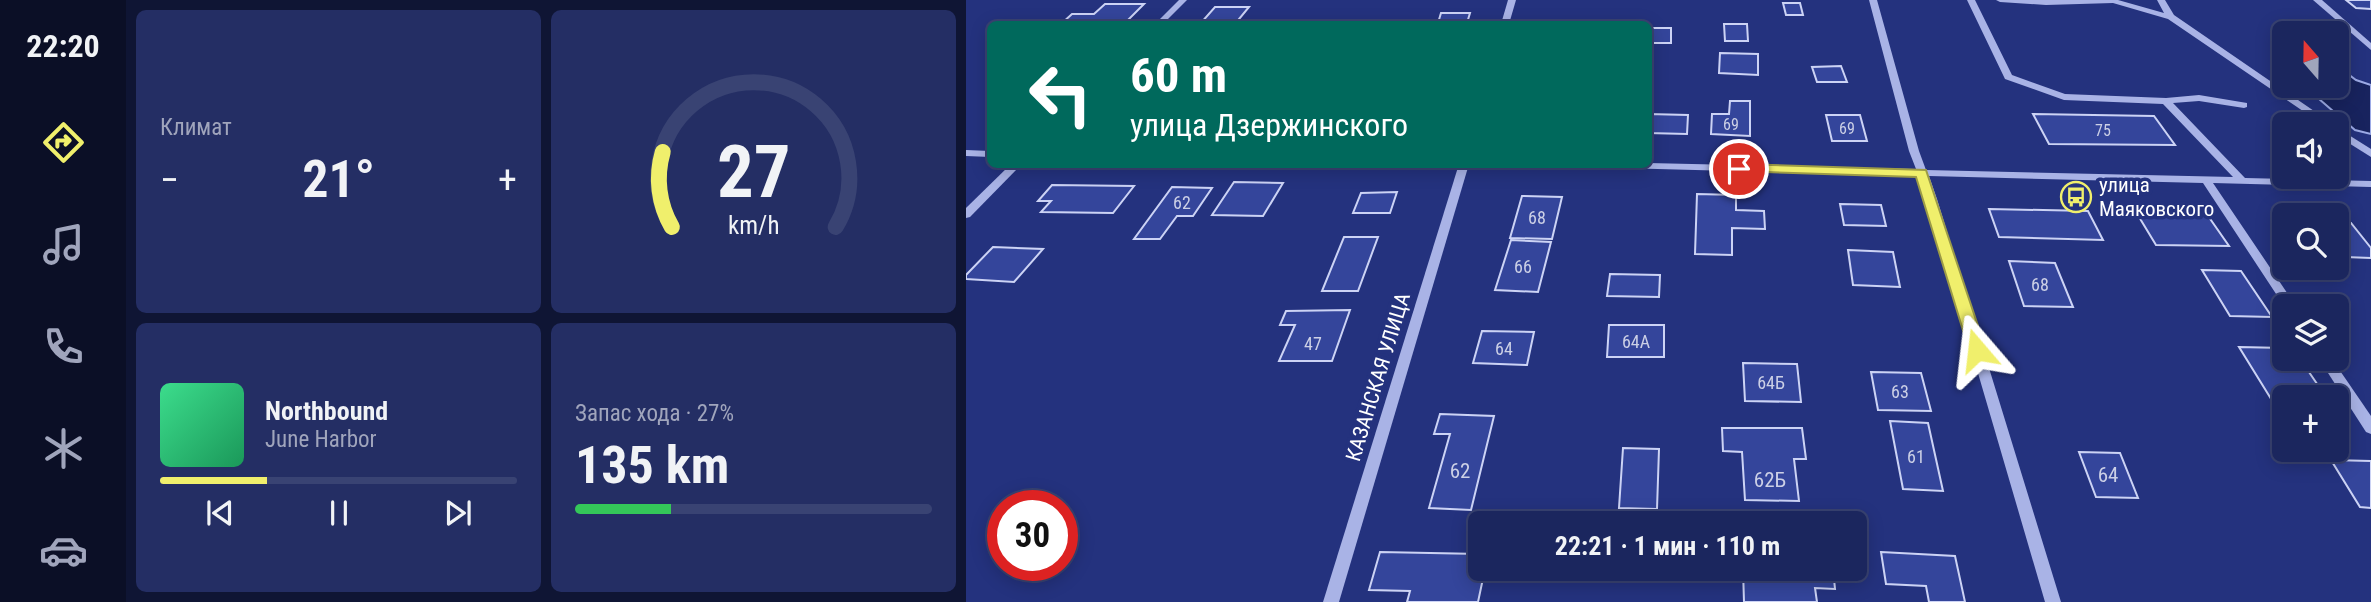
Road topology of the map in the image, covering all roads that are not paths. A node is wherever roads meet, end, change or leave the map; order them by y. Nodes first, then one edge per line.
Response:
1 (1184, 0) edge
2 (1512, 0) edge
3 (1873, 0) edge
4 (1971, 0) edge
5 (2000, 0) edge
6 (2161, 0) edge
7 (2317, 0) edge
8 (2171, 17) junction
9 (1162, 21) edge
10 (1506, 21) edge
11 (2371, 47) edge
12 (2166, 101) junction
13 (2244, 105) dead end
14 (2310, 112) edge
15 (2349, 139) edge
16 (966, 153) edge
17 (987, 154) edge
18 (2371, 154) edge
19 (1652, 166) edge
20 (1013, 168) edge
21 (1463, 168) edge
22 (1922, 173) junction
23 (2206, 180) junction
24 (2242, 181) junction
25 (2371, 184) edge
26 (966, 214) edge
27 (2282, 294) edge
28 (2333, 371) edge
29 (2371, 428) edge
30 (1331, 602) edge
31 (2053, 602) edge

1 - 9 street
2 - 10 street
3 - 22 street
4 - 12 street
5 - 8 street
6 - 8 street
7 - 11 lane
8 - 14 street
12 - 13 street
12 - 24 street
15 - 18 street
16 - 17 street
19 - 22 street
20 - 26 street
21 - 30 street, КАЗАНСКАЯ УЛИЦА
22 - 23 street
22 - 31 street
23 - 24 street
23 - 27 street
24 - 25 street
28 - 29 street

